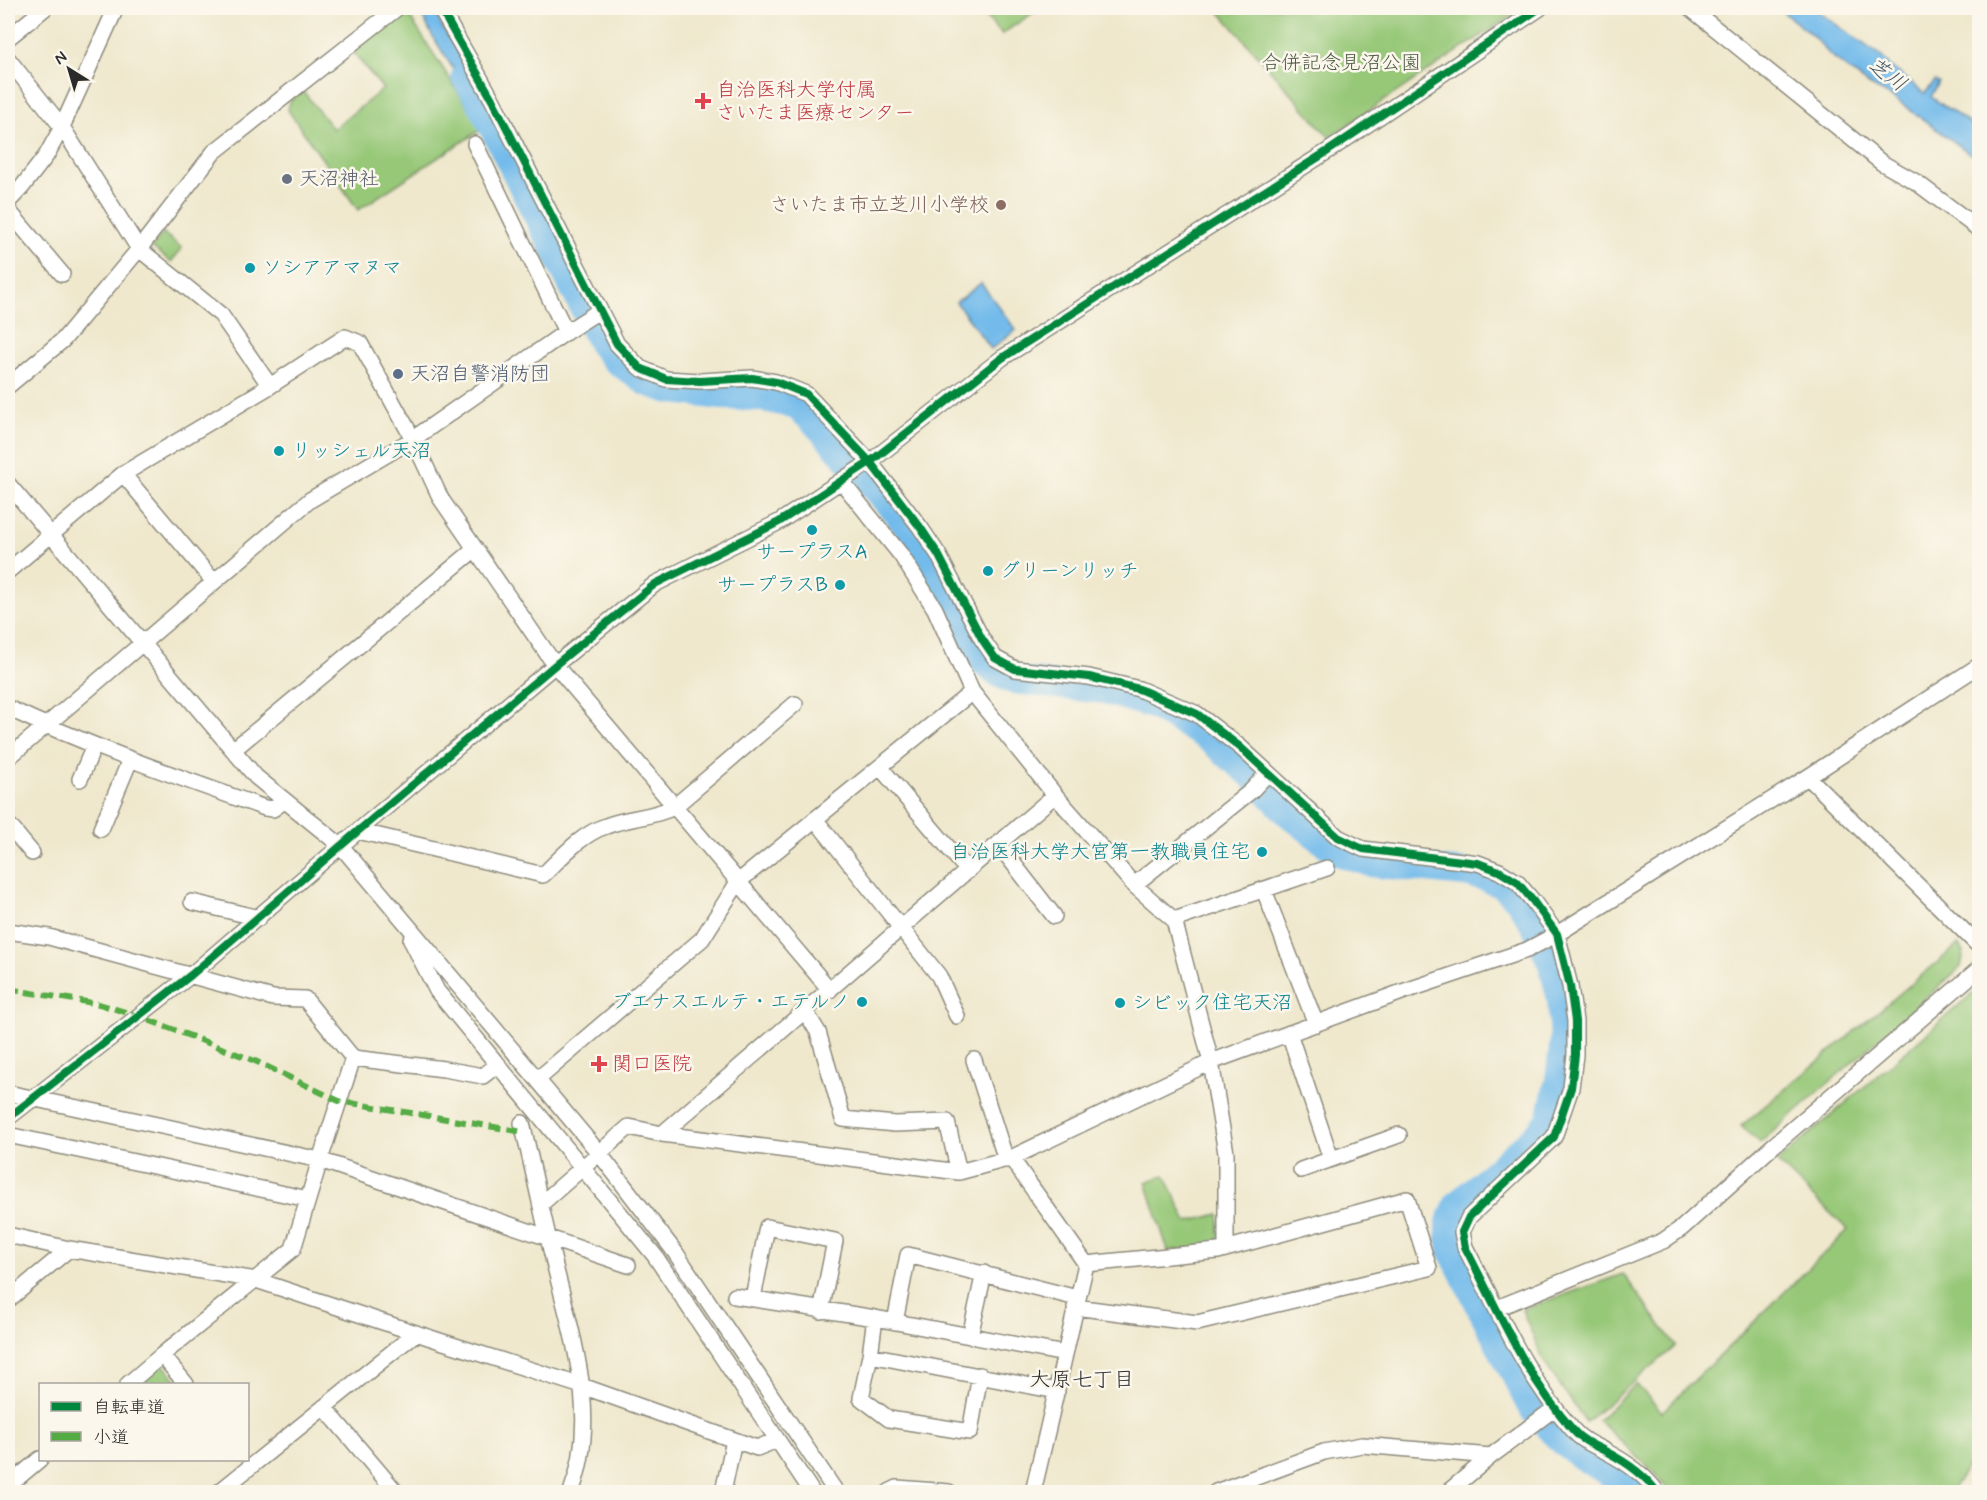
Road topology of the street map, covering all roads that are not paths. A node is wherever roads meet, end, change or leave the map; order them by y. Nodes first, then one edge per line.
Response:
1 (45, 8) edge
2 (116, 8) edge
3 (398, 8) edge
4 (440, 8) edge
5 (1540, 8) edge
6 (1690, 8) edge
7 (8, 38) edge
8 (8, 59) edge
9 (62, 127) junction
10 (475, 144) dead end
11 (8, 202) edge
12 (8, 210) edge
13 (1980, 230) edge
14 (139, 249) junction
15 (62, 274) dead end
16 (599, 311) junction
17 (567, 331) junction
18 (8, 386) edge
19 (270, 386) junction
20 (413, 439) junction
21 (870, 462) junction
22 (123, 474) junction
23 (842, 481) junction
24 (8, 484) edge
25 (51, 535) junction
26 (474, 550) junction
27 (8, 571) edge
28 (214, 582) junction
29 (142, 642) junction
30 (555, 665) junction
31 (1980, 665) edge
32 (972, 692) junction
33 (795, 704) dead end
34 (8, 708) edge
35 (46, 726) junction
36 (94, 746) junction
37 (233, 750) junction
38 (8, 758) edge
39 (130, 760) junction
40 (880, 767) junction
41 (1268, 773) junction
42 (1808, 777) junction
43 (80, 779) dead end
44 (1055, 795) junction
45 (284, 801) junction
46 (674, 807) junction
47 (815, 819) junction
48 (8, 824) edge
49 (101, 829) dead end
50 (358, 831) junction
51 (999, 845) junction
52 (341, 846) junction
53 (32, 853) dead end
54 (1327, 868) dead end
55 (968, 871) junction
56 (738, 882) junction
57 (1134, 885) junction
58 (1264, 890) junction
59 (192, 902) dead end
60 (399, 916) junction
61 (1054, 916) dead end
62 (259, 918) junction
63 (1174, 920) junction
64 (901, 929) junction
65 (8, 931) edge
66 (1557, 934) junction
67 (1980, 947) edge
68 (1980, 968) edge
69 (191, 975) junction
70 (830, 990) junction
71 (805, 1011) junction
72 (957, 1016) dead end
73 (1316, 1023) junction
74 (1289, 1033) junction
75 (353, 1058) junction
76 (974, 1060) dead end
77 (1211, 1062) junction
78 (498, 1064) junction
79 (538, 1079) junction
80 (8, 1093) edge
81 (33, 1098) junction
82 (8, 1118) edge
83 (522, 1123) dead end
84 (662, 1134) junction
85 (8, 1135) edge
86 (1399, 1135) dead end
87 (599, 1153) junction
88 (1008, 1159) junction
89 (1331, 1159) junction
90 (320, 1160) junction
91 (582, 1166) junction
92 (1301, 1170) dead end
93 (959, 1172) junction
94 (308, 1200) junction
95 (541, 1204) junction
96 (8, 1235) edge
97 (548, 1237) junction
98 (1226, 1248) junction
99 (69, 1249) junction
100 (1086, 1264) junction
101 (628, 1265) dead end
102 (984, 1273) junction
103 (256, 1280) junction
104 (735, 1296) dead end
105 (753, 1298) junction
106 (8, 1300) edge
107 (1076, 1302) junction
108 (1497, 1308) junction
109 (821, 1311) junction
110 (875, 1318) junction
111 (895, 1322) junction
112 (416, 1333) junction
113 (970, 1336) junction
114 (1065, 1354) junction
115 (162, 1355) junction
116 (870, 1355) junction
117 (980, 1375) junction
118 (129, 1383) edge
119 (185, 1383) edge
120 (582, 1386) junction
121 (1057, 1391) junction
122 (324, 1407) junction
123 (1555, 1408) junction
124 (734, 1440) junction
125 (777, 1440) junction
126 (1491, 1456) junction
127 (39, 1460) edge
128 (249, 1462) edge
129 (8, 1486) edge
130 (219, 1492) edge
131 (396, 1492) edge
132 (571, 1492) edge
133 (723, 1492) edge
134 (812, 1492) edge
135 (836, 1492) edge
136 (889, 1492) edge
137 (950, 1492) edge
138 (1033, 1492) edge
139 (1216, 1492) edge
140 (1448, 1492) edge
141 (1657, 1492) edge

1 - 7 street
2 - 9 street
3 - 14 street
4 - 16 street
5 - 21 street
6 - 13 street
8 - 9 street
9 - 11 street
9 - 14 street
10 - 17 street
12 - 15 street
14 - 18 street
14 - 19 street
16 - 17 street
16 - 21 street
17 - 20 street
19 - 20 street
19 - 22 street
20 - 26 street
20 - 28 street
21 - 23 street
21 - 41 street
22 - 25 street
22 - 28 street
23 - 30 street
23 - 32 street
24 - 25 street
25 - 27 street
25 - 29 street
26 - 30 street
26 - 37 street
28 - 29 street
29 - 35 street
29 - 37 street
30 - 46 street
30 - 50 street
31 - 42 street
32 - 40 street
32 - 44 street
33 - 46 street
34 - 35 street
35 - 36 street
35 - 38 street
36 - 39 street
36 - 43 street
37 - 45 street
39 - 45 street
39 - 49 street
40 - 47 street
40 - 55 street
41 - 57 street
41 - 66 street
42 - 66 street
42 - 67 street
44 - 51 street
44 - 57 street
45 - 52 street
46 - 50 street
46 - 56 street
47 - 56 street
47 - 64 street
48 - 53 street
50 - 52 street
51 - 55 street
51 - 61 street
52 - 60 street
52 - 62 street
54 - 58 street
55 - 64 street
56 - 70 street
56 - 79 street
57 - 63 street
58 - 63 street
58 - 73 street
59 - 62 street
60 - 78 street
60 - 79 street
62 - 69 street
63 - 77 street
64 - 70 street
64 - 72 street
65 - 69 street
66 - 73 street
66 - 108 street
68 - 108 street
69 - 75 street
69 - 81 street
70 - 71 street
71 - 84 street
71 - 93 street
73 - 74 street
74 - 77 street
74 - 89 street
75 - 78 street
75 - 90 street
76 - 88 street
77 - 88 street
77 - 98 street
78 - 91 street
79 - 87 street
80 - 81 street
81 - 82 street
81 - 90 street
83 - 95 street
84 - 87 street
84 - 93 street
85 - 94 street
86 - 89 street
87 - 91 street
87 - 135 street
88 - 93 street
88 - 100 street
89 - 92 street
90 - 94 street
90 - 97 street
91 - 95 street
91 - 125 street
94 - 103 street
95 - 97 street
96 - 99 street
97 - 101 street
97 - 120 street
98 - 100 street
98 - 107 street
99 - 103 street
99 - 106 street
100 - 107 street
102 - 107 street
102 - 111 street
102 - 113 street
103 - 112 street
103 - 115 street
104 - 105 street
105 - 109 street
105 - 109 street
107 - 114 street
108 - 123 street
109 - 110 street
110 - 111 street
110 - 116 street
111 - 113 street
112 - 120 street
112 - 122 street
113 - 114 street
114 - 121 street
115 - 118 street
115 - 119 street
116 - 117 street
116 - 117 street
117 - 121 street
120 - 124 street
120 - 132 street
121 - 138 street
122 - 128 street
122 - 131 street
123 - 126 street
123 - 141 street
124 - 125 street
124 - 133 street
125 - 134 street
126 - 139 street
126 - 140 street
127 - 129 street
128 - 130 street
136 - 137 street

